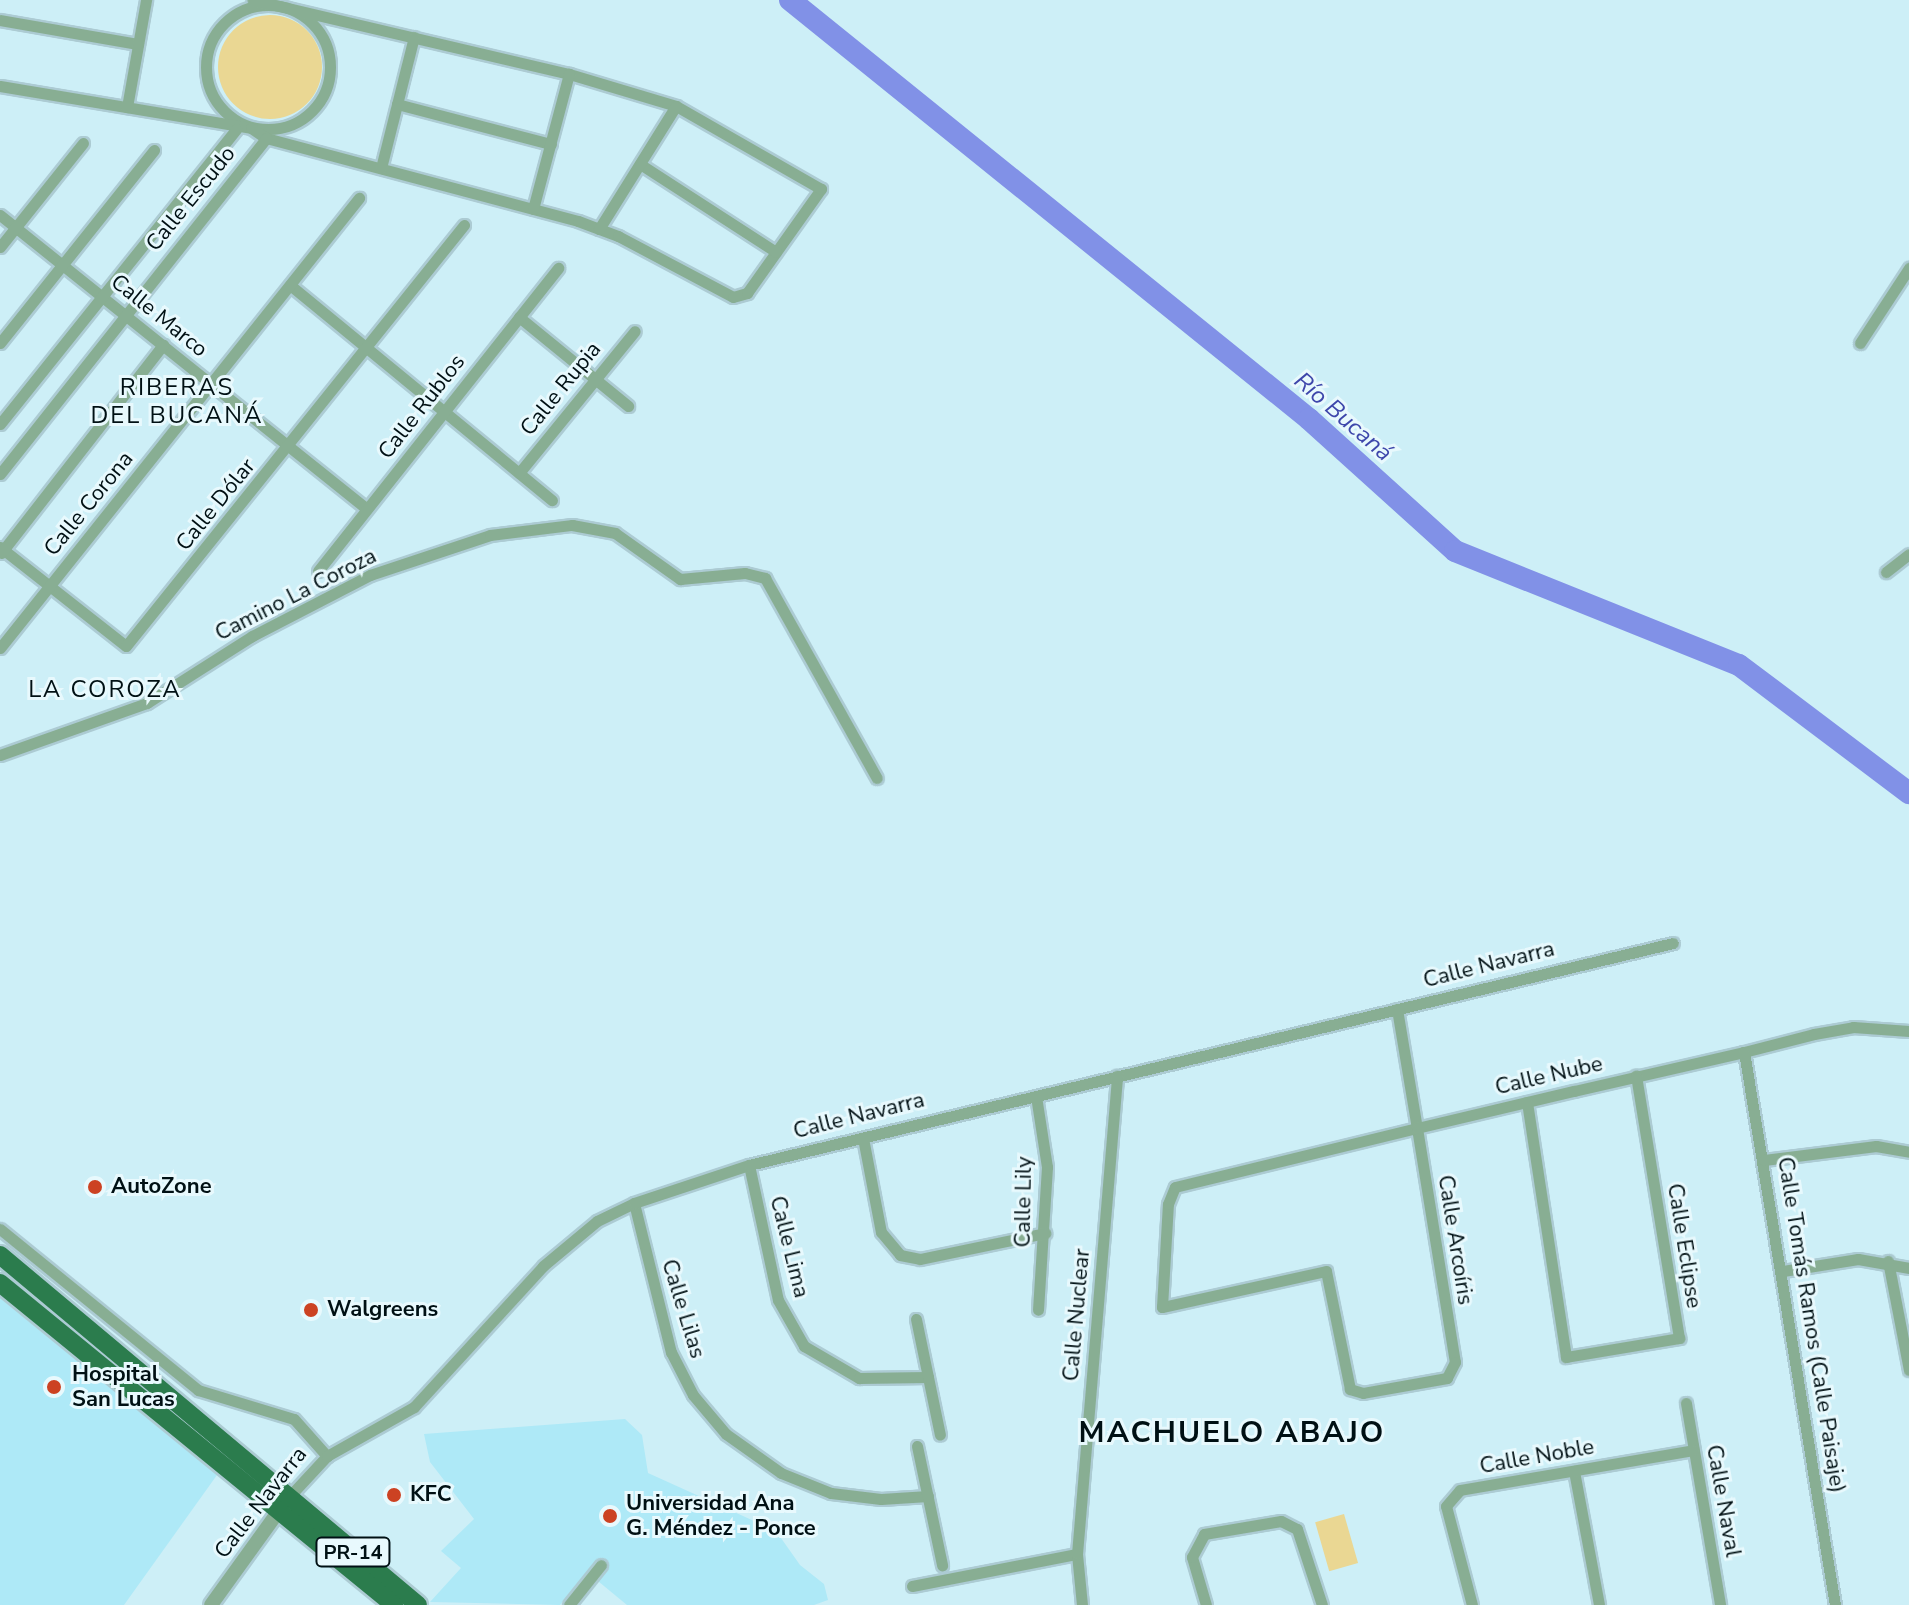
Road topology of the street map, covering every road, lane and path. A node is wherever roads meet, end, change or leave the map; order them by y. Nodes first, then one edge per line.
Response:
1 (146, 0) edge
2 (253, 0) edge
3 (286, 7) junction
4 (0, 20) edge
5 (414, 37) junction
6 (138, 44) junction
7 (569, 74) junction
8 (0, 86) edge
9 (397, 104) junction
10 (676, 106) junction
11 (127, 107) junction
12 (251, 128) junction
13 (236, 129) junction
14 (266, 138) junction
15 (83, 143) dead end
16 (551, 144) junction
17 (154, 150) dead end
18 (640, 164) junction
19 (381, 168) junction
20 (359, 198) dead end
21 (533, 209) junction
22 (0, 215) edge
23 (464, 225) dead end
24 (16, 228) junction
25 (599, 229) junction
26 (0, 247) edge
27 (776, 252) junction
28 (62, 265) junction
29 (558, 268) dead end
30 (1909, 268) edge
31 (290, 285) junction
32 (104, 298) junction
33 (125, 315) junction
34 (519, 317) junction
35 (635, 331) dead end
36 (0, 343) edge
37 (1860, 343) dead end
38 (163, 345) junction
39 (366, 347) junction
40 (595, 379) junction
41 (211, 384) junction
42 (628, 406) dead end
43 (444, 411) junction
44 (0, 424) edge
45 (292, 444) junction
46 (519, 473) junction
47 (0, 474) edge
48 (552, 500) dead end
49 (367, 509) junction
50 (1, 550) edge
51 (1909, 554) edge
52 (318, 571) dead end
53 (1886, 572) dead end
54 (49, 586) junction
55 (0, 648) edge
56 (0, 755) edge
57 (877, 778) dead end
58 (1673, 943) dead end
59 (1397, 1009) junction
60 (1909, 1031) edge
61 (1744, 1052) junction
62 (1117, 1076) junction
63 (1636, 1076) junction
64 (1036, 1096) junction
65 (1527, 1102) junction
66 (1417, 1128) junction
67 (863, 1138) junction
68 (1909, 1152) edge
69 (1764, 1160) junction
70 (749, 1165) junction
71 (634, 1203) junction
72 (0, 1229) edge
73 (1045, 1233) junction
74 (0, 1255) edge
75 (1888, 1261) junction
76 (1909, 1268) edge
77 (1783, 1271) junction
78 (0, 1283) edge
79 (1038, 1310) dead end
80 (916, 1319) dead end
81 (1909, 1370) edge
82 (928, 1377) junction
83 (1350, 1389) joint
84 (1686, 1403) dead end
85 (940, 1435) dead end
86 (917, 1446) dead end
87 (1694, 1450) junction
88 (327, 1456) junction
89 (1574, 1471) junction
90 (928, 1496) junction
91 (283, 1505) junction
92 (1077, 1554) junction
93 (601, 1565) dead end
94 (942, 1565) dead end
95 (912, 1586) dead end
96 (211, 1605) edge
97 (394, 1605) edge
98 (418, 1605) edge
99 (569, 1605) edge
100 (1082, 1605) edge
101 (1206, 1605) edge
102 (1322, 1605) edge
103 (1472, 1605) edge
104 (1599, 1605) edge
105 (1720, 1605) edge
106 (1835, 1605) edge

1 - 6 street
2 - 3 street
3 - 5 street
3 - 12 street
3 - 12 street
4 - 6 street
5 - 7 street
5 - 9 street
6 - 11 street
7 - 10 street
7 - 16 street
8 - 11 street
9 - 16 street
9 - 19 street
10 - 18 street
10 - 27 street
11 - 13 street
12 - 13 street
12 - 14 street
13 - 32 street, Calle Escudo
14 - 19 street
14 - 33 street, Calle Escudo
15 - 24 street
16 - 21 street
17 - 28 street
18 - 25 street
18 - 27 street
19 - 21 street
20 - 31 street, Calle Corona
21 - 25 street
22 - 24 street, Calle Marco
23 - 39 street, Calle Dólar
24 - 26 street
24 - 28 street, Calle Marco
25 - 27 street
28 - 32 street, Calle Marco
28 - 36 street
29 - 34 street, Calle Rublos
30 - 37 street
31 - 39 street
31 - 41 street, Calle Corona
32 - 33 street, Calle Marco
32 - 44 street, Calle Escudo
33 - 38 street, Calle Marco
33 - 47 street, Calle Escudo
34 - 40 street
34 - 43 street, Calle Rublos
35 - 40 street, Calle Rupia
38 - 41 street, Calle Marco
38 - 50 street
39 - 43 street
39 - 45 street, Calle Dólar
40 - 42 street
40 - 46 street, Calle Rupia
41 - 45 street, Calle Marco
41 - 54 street, Calle Corona
43 - 46 street
43 - 49 street, Calle Rublos
45 - 49 street, Calle Marco
45 - 54 street, Calle Dólar
46 - 48 street
49 - 52 street, Calle Rublos
50 - 54 street, Calle Dólar
51 - 53 street
54 - 55 street, Calle Corona
56 - 57 street, Camino La Coroza
58 - 59 street, Calle Navarra
59 - 62 street, Calle Navarra
59 - 66 street, Calle Arcoíris
60 - 61 street, Calle Nube
61 - 63 street, Calle Nube
61 - 69 street, Calle Tomás Ramos (Calle Paisaje)
62 - 64 street, Calle Navarra
62 - 92 street, Calle Nuclear
63 - 65 street, Calle Nube
63 - 65 street, Calle Eclipse
64 - 67 street, Calle Navarra
64 - 73 street, Calle Lily
65 - 66 street, Calle Nube
66 - 83 street, Calle Arcoíris
66 - 83 street, Calle Nube
67 - 70 street, Calle Navarra
67 - 73 street
68 - 69 street
69 - 77 street, Calle Tomás Ramos (Calle Paisaje)
70 - 71 street, Calle Navarra
70 - 82 street, Calle Lima
71 - 88 street, Calle Navarra
71 - 90 street, Calle Lilas
72 - 88 street
73 - 79 street, Calle Lily
74 - 91 main road, PR-14
75 - 76 street
75 - 77 street
75 - 81 street
77 - 106 street, Calle Tomás Ramos (Calle Paisaje)
78 - 91 main road, PR-14
80 - 82 street
82 - 85 street
84 - 87 street, Calle Naval
86 - 90 street
87 - 89 street, Calle Noble
87 - 105 street, Calle Naval
88 - 91 street, Calle Navarra
89 - 103 street, Calle Noble
89 - 104 street
90 - 94 street
91 - 96 street, Calle Navarra
91 - 97 main road, PR-14
91 - 98 main road, PR-14
92 - 95 street
92 - 100 street, Calle Nuclear
93 - 99 street
101 - 102 street

